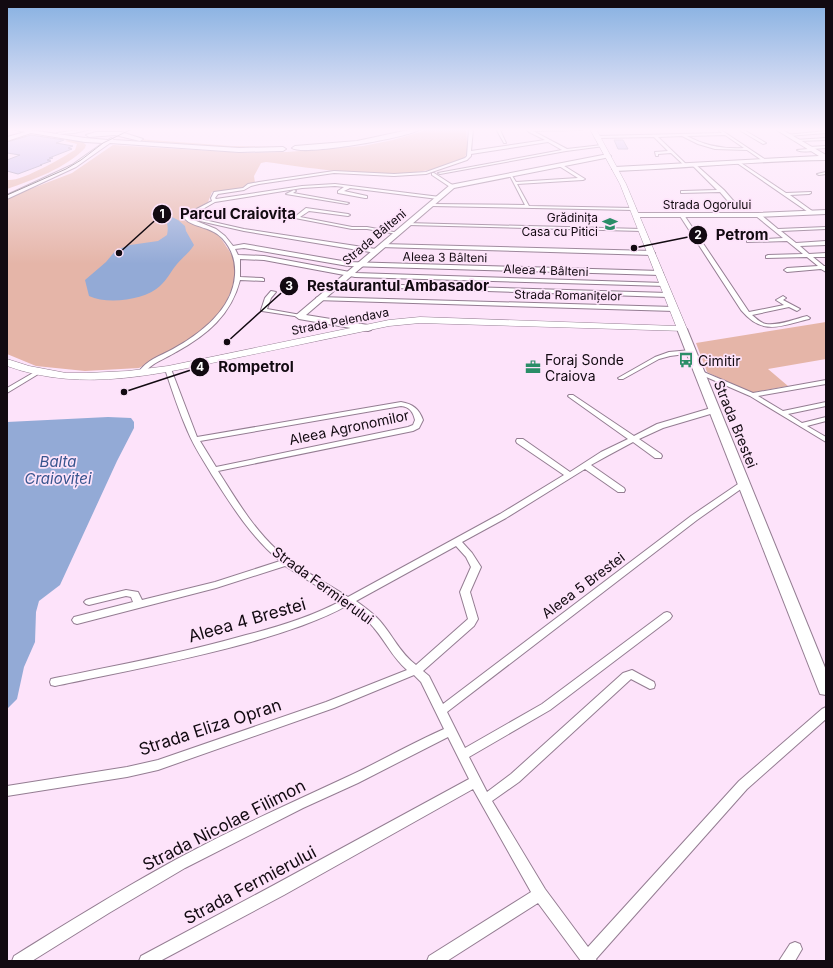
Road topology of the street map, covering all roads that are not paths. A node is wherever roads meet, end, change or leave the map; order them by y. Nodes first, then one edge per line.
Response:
1 (47, 174) edge
2 (57, 174) edge
3 (318, 174) edge
4 (377, 174) edge
5 (404, 174) edge
6 (435, 174) edge
7 (510, 174) joint
8 (575, 174) edge
9 (617, 174) edge
10 (704, 174) edge
11 (756, 174) edge
12 (516, 183) junction
13 (350, 186) junction
14 (452, 186) junction
15 (299, 188) junction
16 (7, 192) edge
17 (684, 192) dead end
18 (722, 192) junction
19 (809, 193) dead end
20 (786, 194) junction
21 (7, 197) edge
22 (365, 197) dead end
23 (438, 198) junction
24 (214, 201) junction
25 (347, 203) dead end
26 (430, 205) junction
27 (735, 206) dead end
28 (528, 207) junction
29 (635, 212) junction
30 (826, 212) edge
31 (271, 213) dead end
32 (813, 213) junction
33 (348, 215) dead end
34 (758, 215) junction
35 (187, 216) junction
36 (682, 216) junction
37 (296, 218) junction
38 (408, 224) junction
39 (826, 228) edge
40 (642, 230) junction
41 (777, 230) junction
42 (398, 233) junction
43 (788, 239) junction
44 (749, 241) dead end
45 (826, 243) edge
46 (795, 245) junction
47 (232, 248) junction
48 (379, 249) junction
49 (652, 253) junction
50 (826, 255) edge
51 (808, 256) junction
52 (237, 257) junction
53 (768, 257) dead end
54 (360, 265) junction
55 (825, 268) edge
56 (787, 270) dead end
57 (660, 273) junction
58 (349, 274) junction
59 (238, 278) junction
60 (262, 280) dead end
61 (335, 285) junction
62 (664, 285) junction
63 (273, 292) dead end
64 (668, 295) junction
65 (783, 298) dead end
66 (318, 299) junction
67 (790, 305) junction
68 (674, 309) junction
69 (797, 309) dead end
70 (748, 314) junction
71 (299, 316) junction
72 (807, 318) dead end
73 (368, 328) junction
74 (682, 329) junction
75 (691, 352) junction
76 (7, 362) edge
77 (168, 369) junction
78 (38, 372) junction
79 (699, 372) junction
80 (141, 373) junction
81 (621, 378) dead end
82 (826, 382) edge
83 (7, 391) edge
84 (752, 395) junction
85 (571, 396) dead end
86 (826, 404) edge
87 (714, 410) junction
88 (782, 413) junction
89 (826, 419) edge
90 (801, 425) junction
91 (826, 432) edge
92 (817, 434) junction
93 (633, 439) junction
94 (195, 440) junction
95 (826, 440) edge
96 (520, 441) dead end
97 (658, 456) dead end
98 (585, 465) junction
99 (214, 470) junction
100 (569, 475) junction
101 (744, 484) junction
102 (621, 490) dead end
103 (456, 541) junction
104 (287, 562) junction
105 (347, 600) junction
106 (89, 602) dead end
107 (139, 605) junction
108 (667, 616) dead end
109 (78, 620) dead end
110 (417, 670) junction
111 (55, 682) dead end
112 (650, 685) dead end
113 (826, 688) edge
114 (441, 711) junction
115 (826, 712) edge
116 (451, 731) junction
117 (462, 755) junction
118 (475, 782) junction
119 (7, 790) edge
120 (485, 800) junction
121 (540, 894) junction
122 (795, 950) dead end
123 (589, 959) edge
124 (18, 961) edge
125 (146, 961) edge
126 (434, 961) edge
127 (786, 961) edge

1 - 16 main road
2 - 21 main road
3 - 24 street
4 - 5 street
6 - 14 street
7 - 12 street
7 - 14 main road, Strada Bâlteni
8 - 12 street
9 - 29 main road, Strada Brestei
10 - 18 street
11 - 20 street
12 - 28 street
13 - 15 street
13 - 22 street
13 - 23 street
14 - 23 main road, Strada Bâlteni
15 - 24 street
15 - 25 street
17 - 18 street
18 - 27 street
19 - 20 street
20 - 32 street
23 - 26 main road, Strada Bâlteni
24 - 35 street
26 - 28 street
26 - 38 main road, Strada Bâlteni
28 - 29 street
29 - 36 main road, Strada Ogorului
29 - 40 main road, Strada Brestei
30 - 32 main road, Strada Ogorului
31 - 37 street
32 - 34 main road, Strada Ogorului
33 - 37 street
34 - 36 main road, Strada Ogorului
34 - 41 street
35 - 47 street
35 - 48 street
36 - 70 street
37 - 42 street
38 - 40 street
38 - 42 main road, Strada Bâlteni
39 - 41 street
40 - 49 main road, Strada Brestei
41 - 43 street
42 - 48 main road, Strada Bâlteni
43 - 44 street
43 - 46 street
45 - 46 street
46 - 51 street
47 - 52 street
47 - 54 street, Aleea 3 Bâlteni
48 - 49 street
48 - 54 main road, Strada Bâlteni
49 - 57 main road, Strada Brestei
50 - 51 street
51 - 53 street
51 - 55 street
52 - 58 street, Aleea 4 Bâlteni
52 - 59 street
54 - 57 street, Aleea 3 Bâlteni
54 - 58 main road, Strada Bâlteni
55 - 56 street
57 - 62 main road, Strada Brestei
58 - 61 main road, Strada Bâlteni
58 - 62 street, Aleea 4 Bâlteni
59 - 60 street
59 - 80 street
61 - 64 street
61 - 66 main road, Strada Bâlteni
62 - 64 main road, Strada Brestei
63 - 71 street
64 - 68 main road, Strada Brestei
65 - 67 street
66 - 68 street, Strada Romanițelor
66 - 71 main road, Strada Bâlteni
67 - 69 street
67 - 70 street
68 - 74 main road, Strada Brestei
70 - 72 street
71 - 73 main road
73 - 74 main road, Strada Pelendava
73 - 77 main road, Strada Pelendava
74 - 75 main road, Strada Brestei
75 - 79 main road, Strada Brestei
75 - 81 street
76 - 78 main road, Strada Pelendava
77 - 80 main road, Strada Pelendava
77 - 94 street, Strada Fermierului
78 - 80 main road, Strada Pelendava
78 - 83 street
79 - 84 street
79 - 87 main road, Strada Brestei
82 - 84 street
84 - 88 street
85 - 93 street
86 - 88 street
87 - 93 street, Aleea 4 Brestei
87 - 101 main road, Strada Brestei
88 - 90 street
89 - 90 street
90 - 92 street
91 - 92 street
92 - 95 street
93 - 97 street
93 - 98 street, Aleea 4 Brestei
94 - 99 street, Strada Fermierului
94 - 99 street, Aleea Agronomilor
96 - 100 street
98 - 100 street, Aleea 4 Brestei
98 - 102 street
99 - 104 street, Strada Fermierului
100 - 103 street, Aleea 4 Brestei
101 - 113 main road, Strada Brestei
101 - 114 street, Aleea 5 Brestei
103 - 105 street, Aleea 4 Brestei
103 - 110 street
104 - 105 street, Strada Fermierului
104 - 107 street
105 - 110 street, Strada Fermierului
105 - 111 street, Aleea 4 Brestei
106 - 107 street
107 - 109 street
108 - 117 street
110 - 114 street, Strada Fermierului
110 - 119 street, Strada Eliza Opran
112 - 120 street
114 - 116 street, Strada Fermierului
115 - 123 street
116 - 117 street, Strada Fermierului
116 - 124 street, Strada Nicolae Filimon
117 - 118 street, Strada Fermierului
118 - 120 street, Strada Fermierului
118 - 125 street, Strada Fermierului
120 - 121 street, Strada Fermierului
121 - 123 street, Strada Fermierului
121 - 126 street
122 - 127 street

